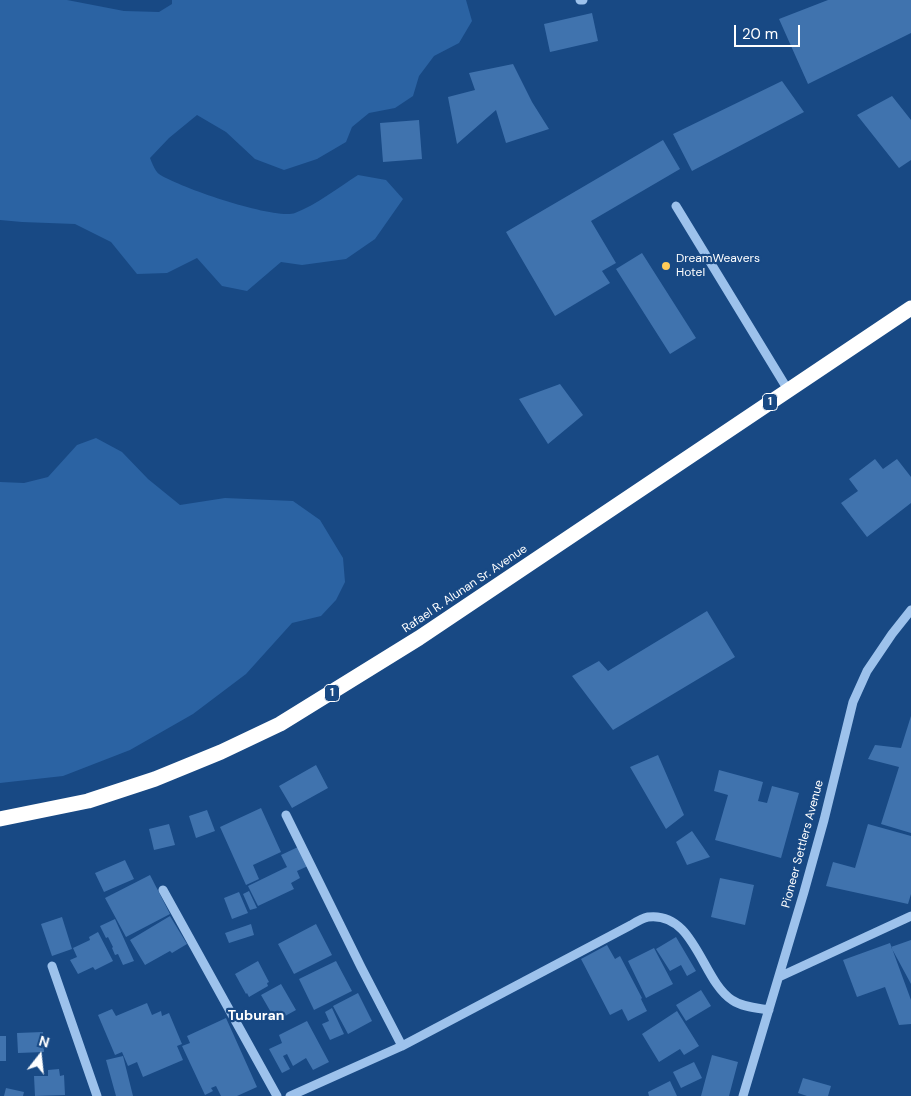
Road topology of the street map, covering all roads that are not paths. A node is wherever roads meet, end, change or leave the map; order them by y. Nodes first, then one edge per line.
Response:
1 (676, 206) dead end
2 (911, 308) edge
3 (788, 390) junction
4 (911, 610) edge
5 (286, 815) dead end
6 (0, 819) edge
7 (163, 890) dead end
8 (911, 916) edge
9 (52, 966) dead end
10 (779, 977) junction
11 (769, 1010) junction
12 (402, 1046) junction
13 (97, 1096) edge
14 (277, 1096) edge
15 (290, 1096) edge
16 (743, 1096) edge

1 - 3 street
2 - 3 highway, Rafael R. Alunan Sr. Avenue / 1
3 - 6 highway, Rafael R. Alunan Sr. Avenue / 1
4 - 10 street, Pioneer Settlers Avenue
5 - 12 street
7 - 14 street
8 - 10 street
9 - 13 street
10 - 11 street, Pioneer Settlers Avenue
11 - 12 street
11 - 16 street, Pioneer Settlers Avenue
12 - 15 street

